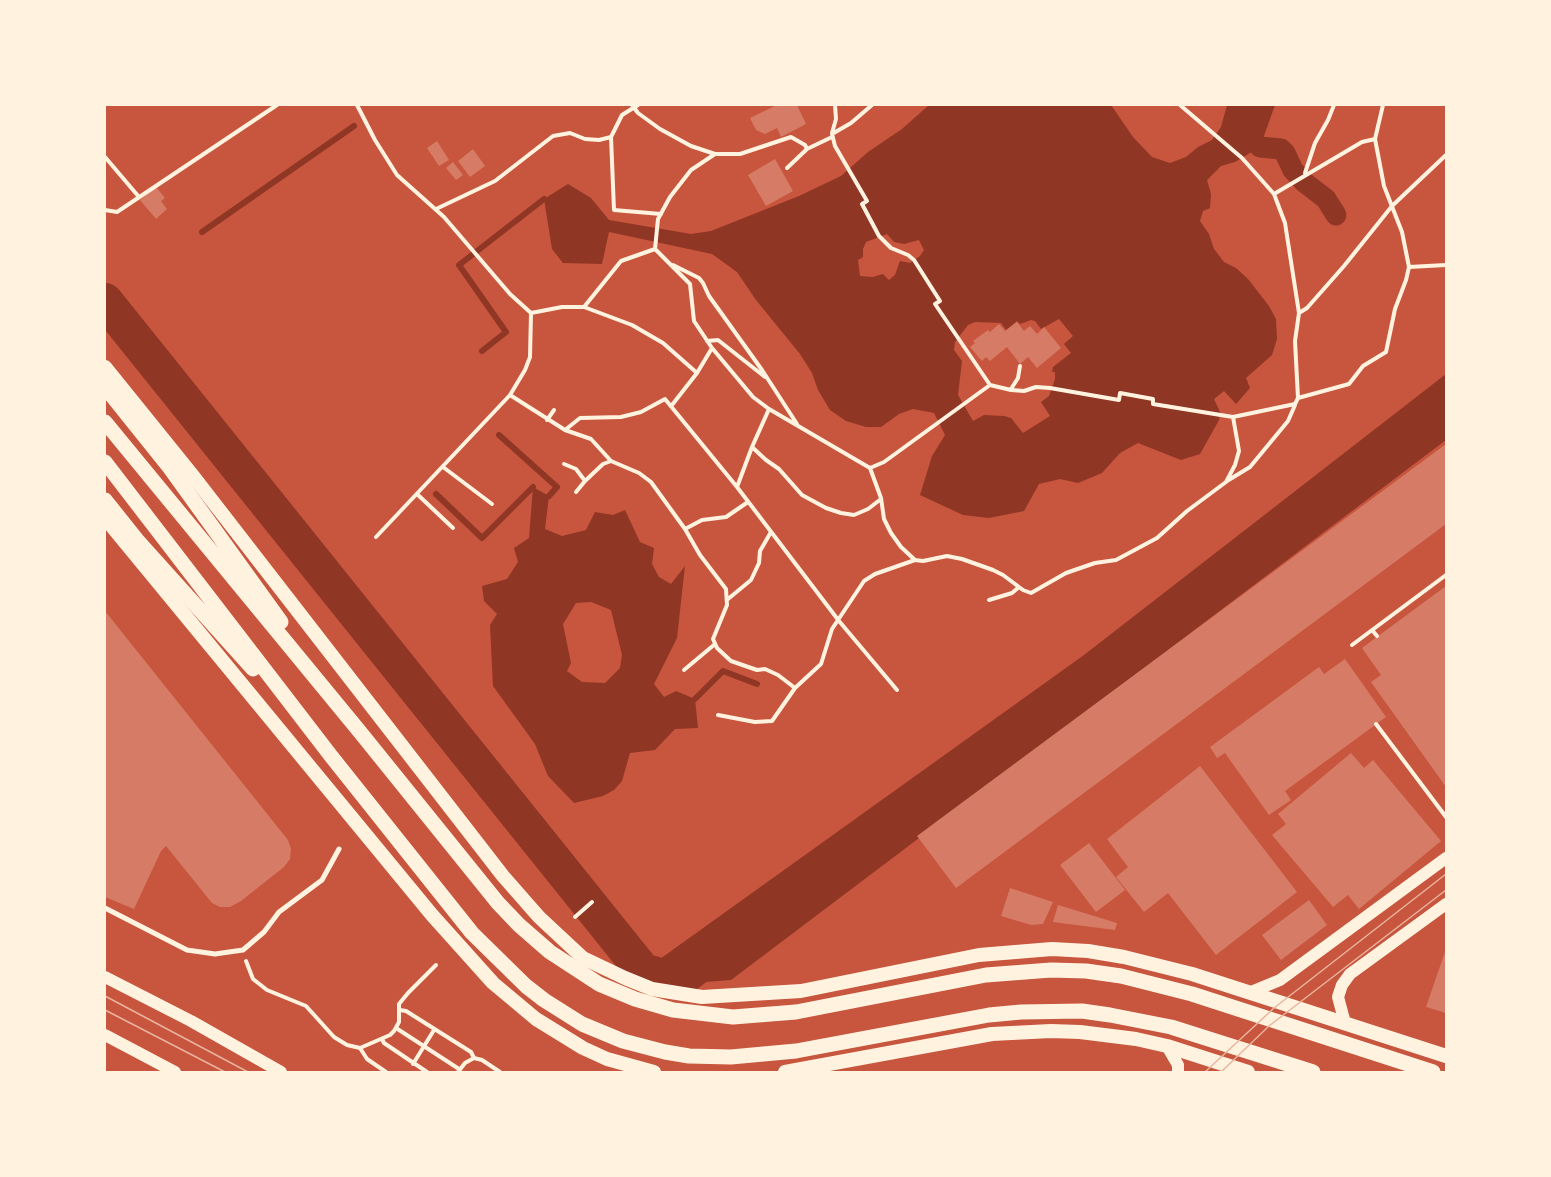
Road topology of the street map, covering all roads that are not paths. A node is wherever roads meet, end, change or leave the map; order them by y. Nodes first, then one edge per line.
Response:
1 (105, 367) edge
2 (105, 387) edge
3 (105, 422) edge
4 (105, 462) edge
5 (105, 500) edge
6 (105, 518) edge
7 (360, 732) junction
8 (331, 756) junction
9 (339, 849) dead end
10 (1446, 858) edge
11 (1446, 904) edge
12 (105, 908) edge
13 (105, 977) edge
14 (1251, 992) junction
15 (1345, 1023) junction
16 (105, 1035) edge
17 (1167, 1046) junction
18 (1444, 1057) edge
19 (175, 1072) edge
20 (281, 1072) edge
21 (654, 1072) edge
22 (785, 1072) edge
23 (1178, 1072) edge
24 (1246, 1072) edge
25 (1313, 1072) edge
26 (1433, 1072) edge

1 - 14 main road
2 - 7 highway
3 - 7 highway
4 - 8 highway
5 - 8 highway
6 - 21 main road
7 - 26 highway
8 - 25 highway
9 - 12 street
10 - 14 main road
11 - 15 main road
13 - 20 main road
14 - 15 main road
15 - 18 main road
16 - 19 main road
17 - 22 main road
17 - 23 main road
17 - 24 main road

